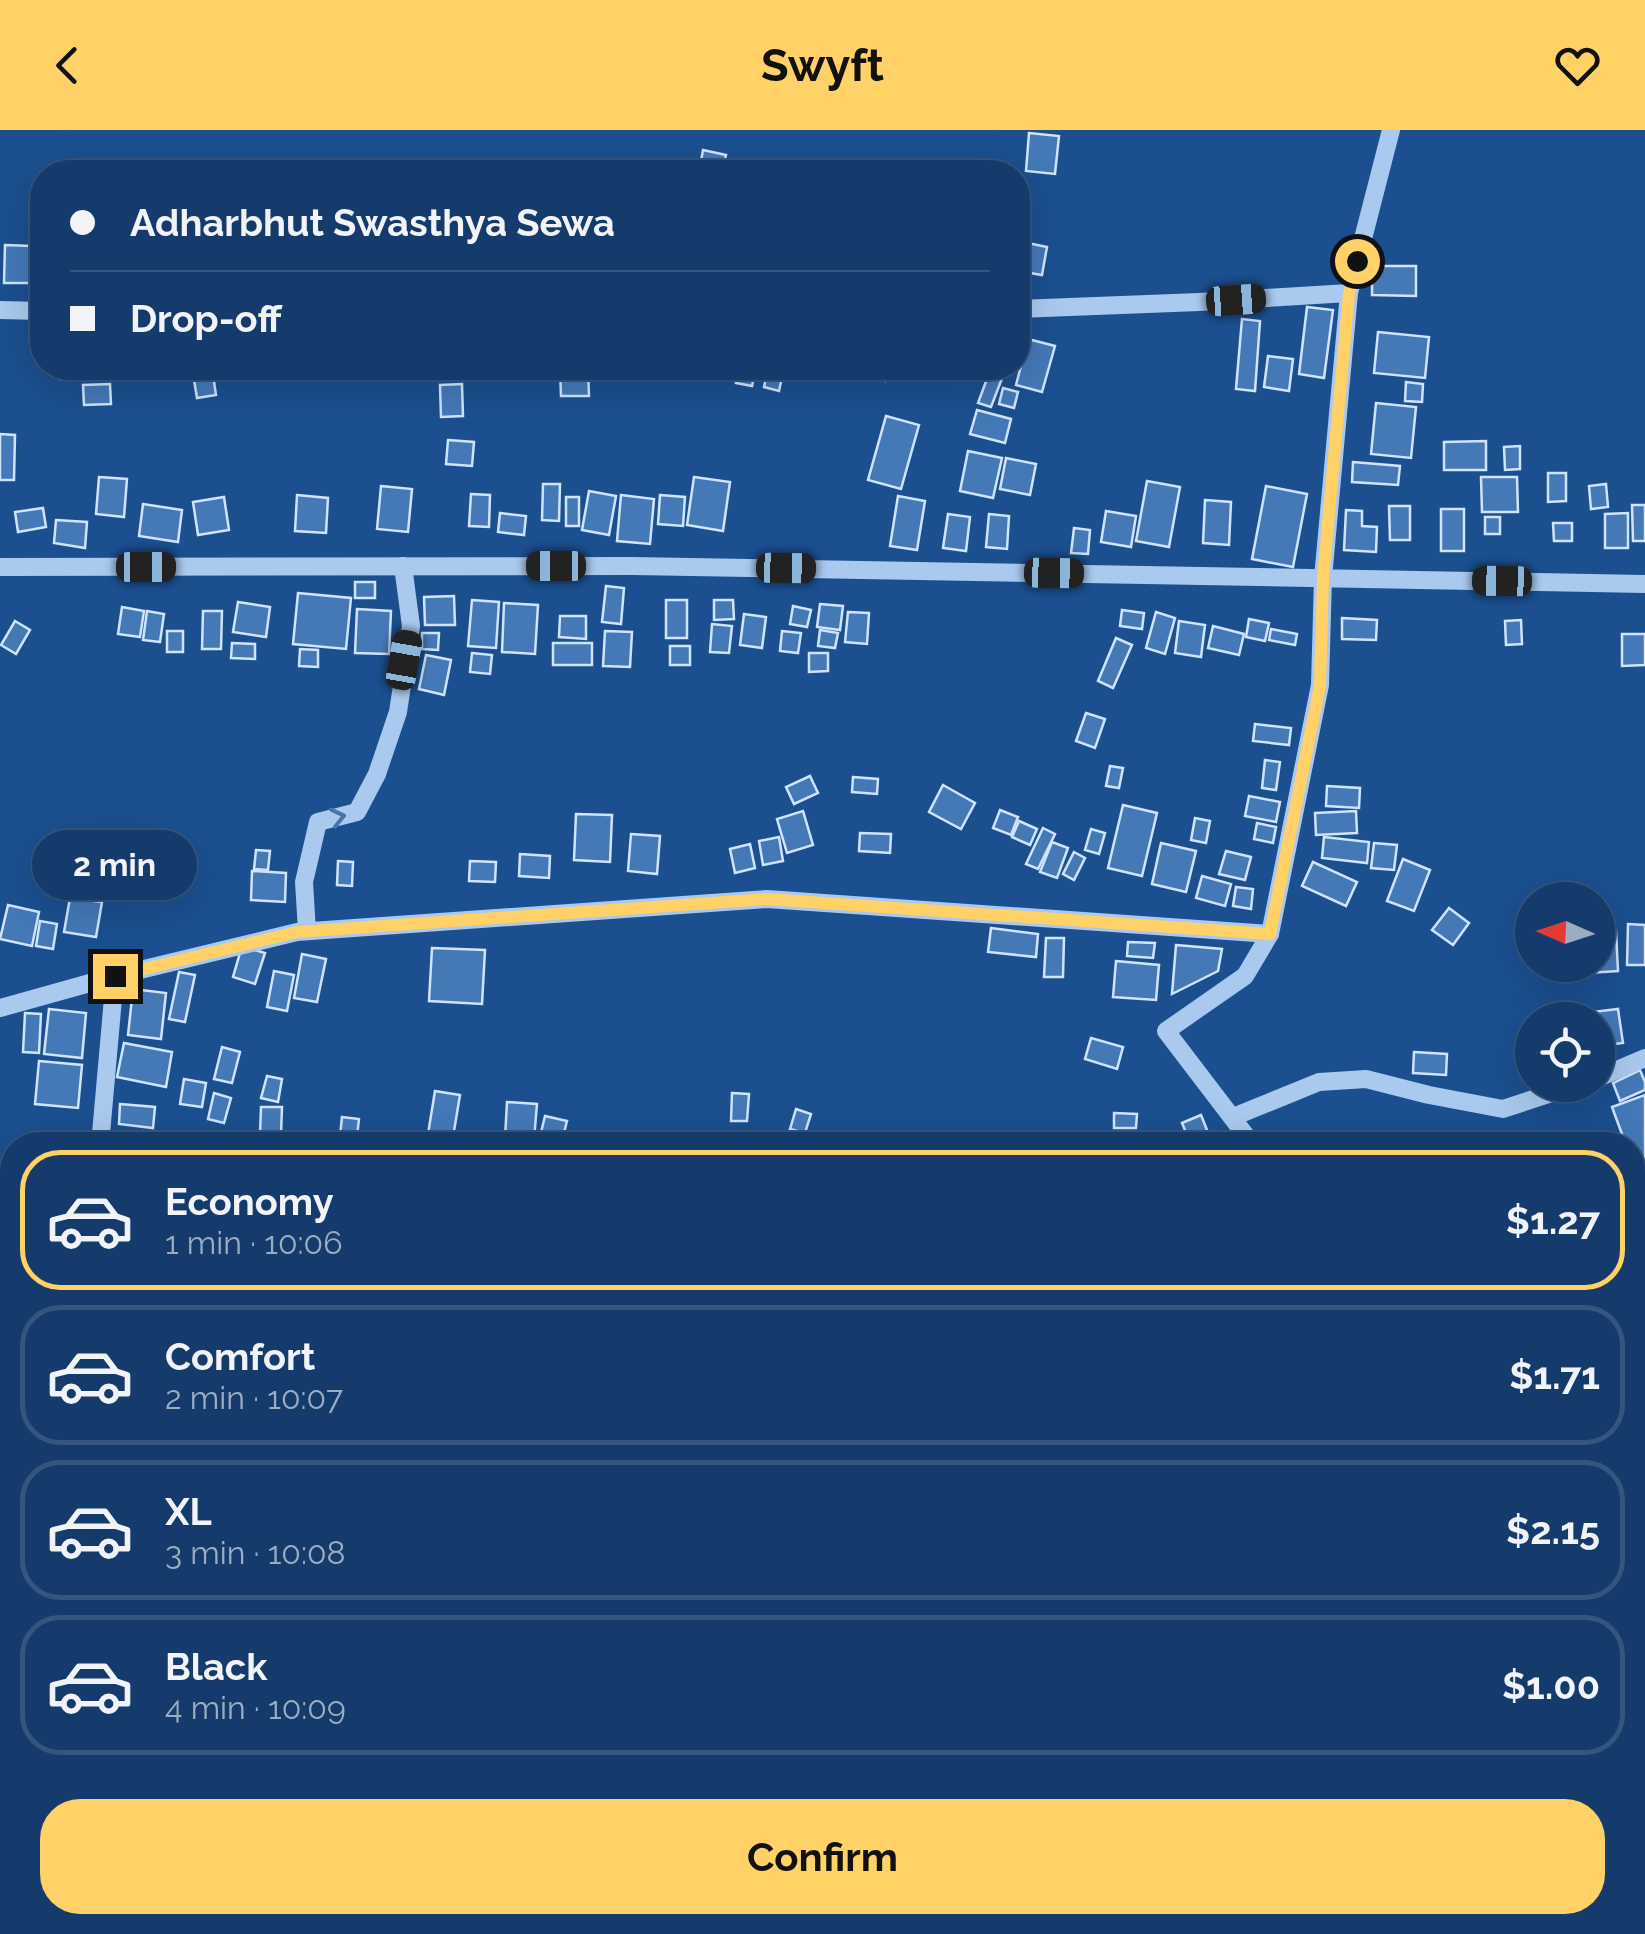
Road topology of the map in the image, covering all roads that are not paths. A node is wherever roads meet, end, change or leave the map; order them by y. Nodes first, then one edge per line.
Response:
1 (1391, 130) edge
2 (1349, 293) junction
3 (1030, 309) edge
4 (0, 310) edge
5 (30, 311) edge
6 (403, 566) junction
7 (0, 567) edge
8 (1323, 578) junction
9 (1645, 584) edge
10 (307, 932) junction
11 (1270, 934) junction
12 (115, 976) junction
13 (0, 1008) edge
14 (1645, 1058) edge
15 (1615, 1071) edge
16 (1524, 1102) edge
17 (1233, 1117) junction
18 (101, 1132) edge
19 (1244, 1132) edge

1 - 2 street
2 - 3 street
2 - 8 street
4 - 5 street
6 - 7 street
6 - 8 street
10 -> 6 street
8 - 9 street
8 - 11 street
10 - 11 street
10 - 12 street
11 - 17 street
12 - 13 street
12 - 18 street
14 - 15 street
16 - 17 street
17 - 19 street

